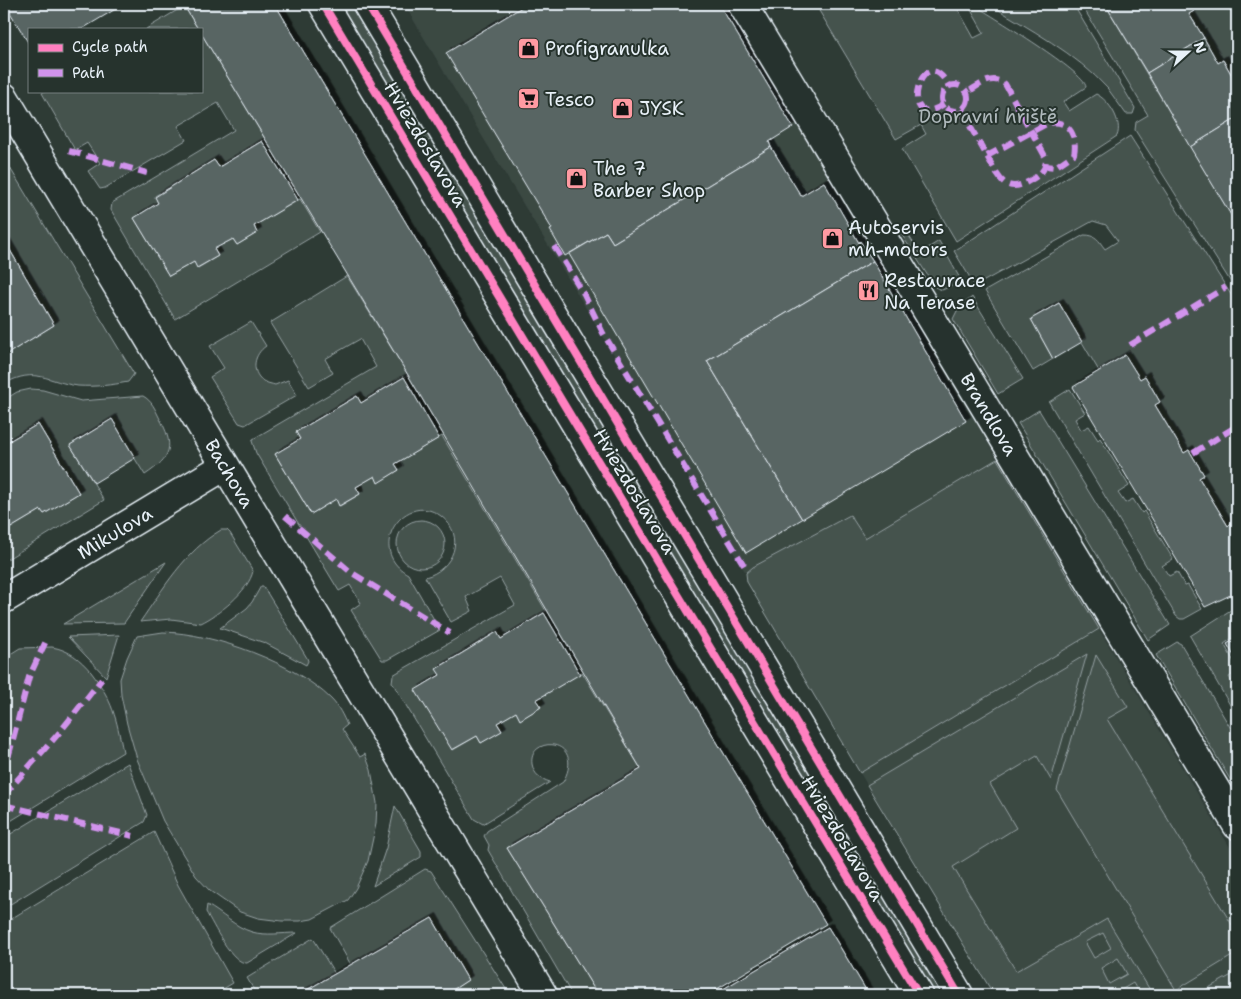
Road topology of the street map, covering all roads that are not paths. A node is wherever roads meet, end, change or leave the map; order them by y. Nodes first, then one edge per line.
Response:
1 (323, 4) edge
2 (367, 4) edge
3 (742, 4) edge
4 (4, 97) edge
5 (225, 466) junction
6 (4, 599) edge
7 (1237, 825) edge
8 (543, 995) edge
9 (919, 995) edge
10 (959, 995) edge

1 - 9 street, Hviezdoslavova
2 - 10 street, Hviezdoslavova
3 - 7 street, Brandlova
4 - 5 street, Bachova
5 - 6 street, Mikulova
5 - 8 street, Bachova

